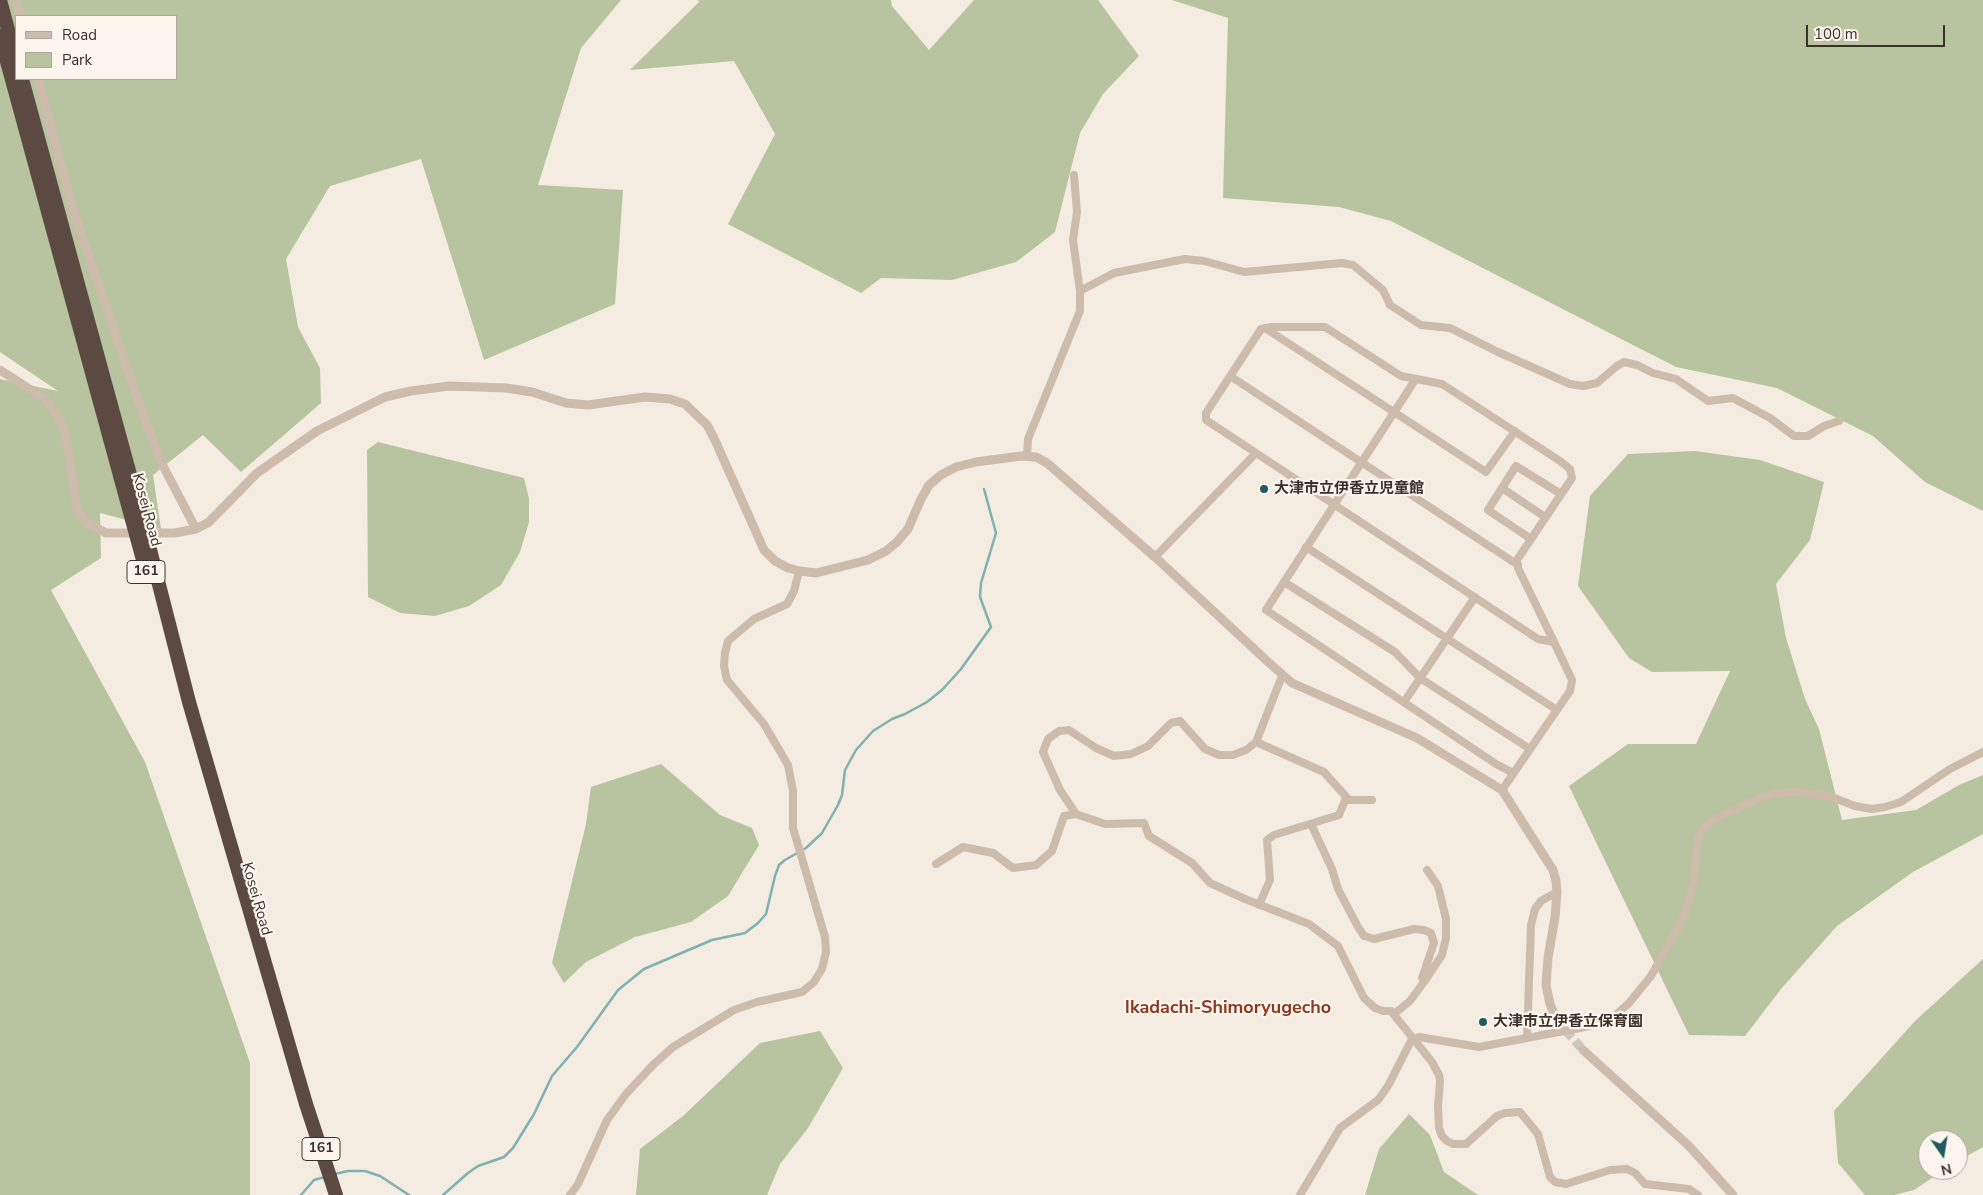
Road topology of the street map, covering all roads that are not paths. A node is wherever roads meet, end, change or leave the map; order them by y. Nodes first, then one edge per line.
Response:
1 (0, 0) edge
2 (16, 0) edge
3 (21, 15) edge
4 (0, 36) edge
5 (15, 55) edge
6 (22, 80) edge
7 (38, 80) edge
8 (1074, 175) dead end
9 (1080, 291) junction
10 (1265, 328) junction
11 (0, 370) edge
12 (1230, 376) junction
13 (1415, 380) junction
14 (1394, 412) junction
15 (1839, 421) dead end
16 (1514, 431) junction
17 (1256, 453) junction
18 (1027, 456) junction
19 (1361, 462) junction
20 (1502, 488) junction
21 (1561, 494) junction
22 (1334, 504) junction
23 (1545, 518) junction
24 (196, 529) junction
25 (1531, 539) junction
26 (1306, 547) junction
27 (1155, 557) junction
28 (1518, 564) junction
29 (798, 575) dead end
30 (1284, 582) junction
31 (1475, 597) junction
32 (1447, 639) junction
33 (1554, 642) junction
34 (1282, 676) junction
35 (1420, 678) junction
36 (1404, 702) junction
37 (1557, 710) junction
38 (1256, 742) junction
39 (1530, 749) junction
40 (1983, 752) edge
41 (1514, 773) junction
42 (1502, 790) junction
43 (1346, 798) junction
44 (1372, 800) dead end
45 (1076, 814) junction
46 (1311, 824) junction
47 (936, 864) dead end
48 (1427, 870) dead end
49 (1557, 892) junction
50 (1259, 905) junction
51 (1424, 982) junction
52 (1394, 1014) junction
53 (1557, 1021) tunnel mouth
54 (1527, 1038) junction
55 (1412, 1039) junction
56 (1583, 1050) tunnel mouth
57 (306, 1104) junction
58 (336, 1195) edge
59 (570, 1195) edge
60 (1300, 1195) edge
61 (1698, 1195) edge
62 (1733, 1195) edge

1 - 5 highway
2 - 3 street
4 - 57 highway, Kosei Road / 161
6 - 57 highway, Kosei Road / 161
7 - 24 street
8 - 9 street
9 - 15 street
9 - 18 street
10 - 12 street
10 - 13 street
10 - 14 street
11 - 24 street
12 - 17 street
12 - 19 street
13 - 14 street
13 - 16 street
14 - 16 street
14 - 19 street
16 - 21 street
17 - 22 street
17 - 27 street
18 - 24 street
18 - 27 street
19 - 22 street
19 - 28 street
20 - 21 street
20 - 23 street
20 - 25 street
21 - 23 street
22 - 26 street
22 - 31 street
23 - 25 street
25 - 28 street
26 - 30 street
26 - 32 street
27 - 34 street
28 - 33 street
29 - 59 street
30 - 35 street
30 - 36 street
31 - 32 street
31 - 33 street
32 - 35 street
32 - 37 street
33 - 37 street
34 - 38 street
34 - 42 street
35 - 36 street
35 - 39 street
36 - 41 street
37 - 39 street
38 - 43 street
38 - 45 street
39 - 41 street
40 - 54 street
41 - 42 street
42 - 49 street
43 - 44 street
43 - 46 street
45 - 47 street
45 - 50 street
46 - 50 street
46 - 51 street
48 - 51 street
49 - 53 street
49 - 54 street
50 - 52 street
51 - 52 street
52 - 55 street
54 - 55 street
55 - 60 street
55 - 61 street
56 - 62 street
57 - 58 highway, Kosei Road / 161

